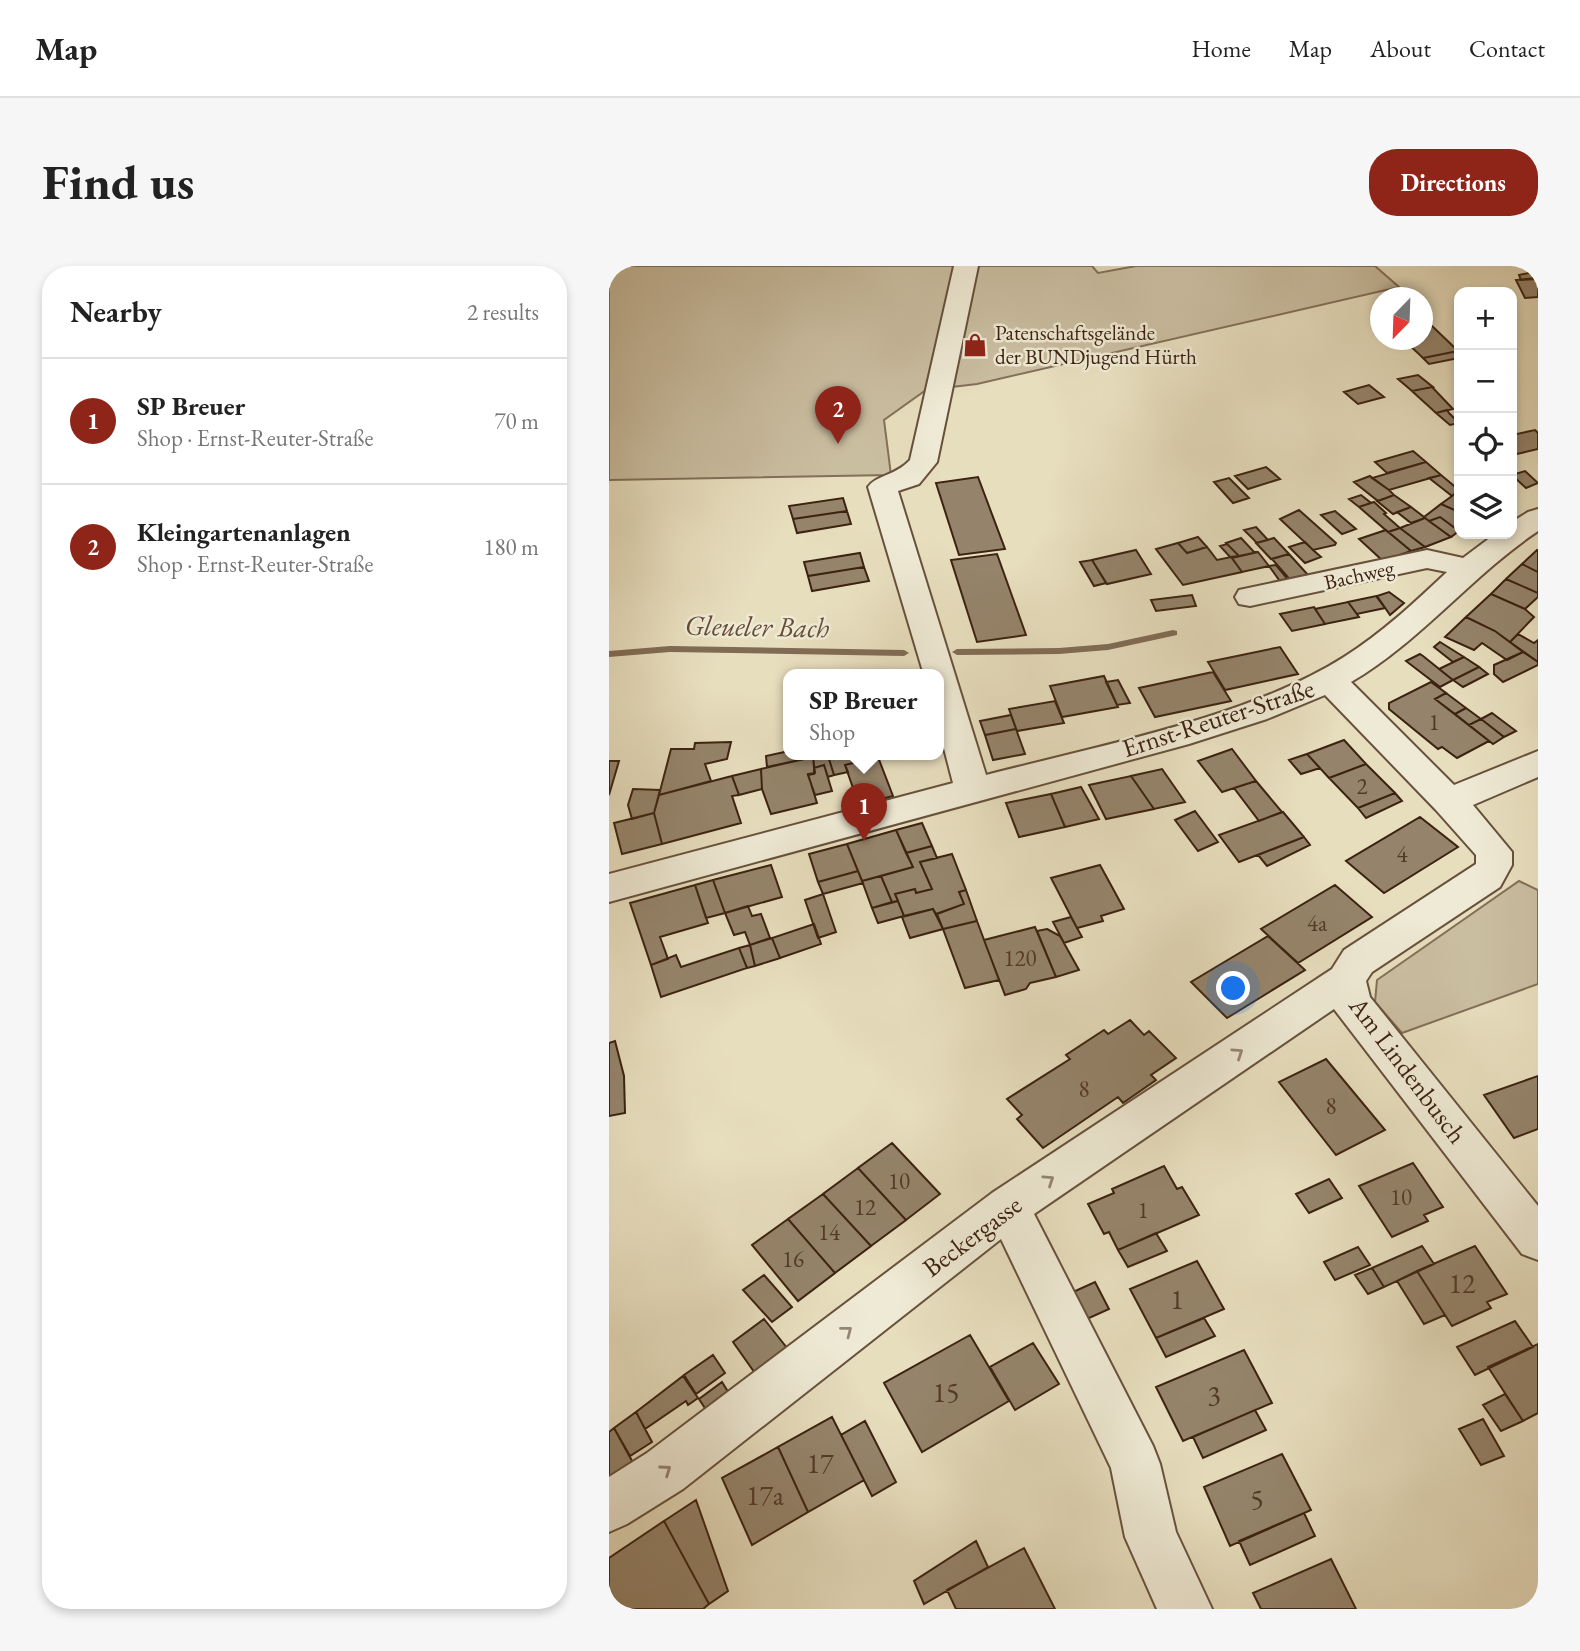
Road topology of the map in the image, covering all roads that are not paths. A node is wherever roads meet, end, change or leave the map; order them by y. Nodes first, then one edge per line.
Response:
1 (966, 266) edge
2 (1538, 518) edge
3 (1467, 570) junction
4 (1250, 597) dead end
5 (939, 669) edge
6 (1331, 681) junction
7 (944, 687) edge
8 (1538, 763) edge
9 (972, 791) junction
10 (1449, 801) junction
11 (609, 888) edge
12 (1346, 980) junction
13 (1008, 1208) junction
14 (1538, 1240) edge
15 (609, 1506) edge
16 (1185, 1609) edge

1 - 5 street
2 - 3 street, Ernst-Reuter-Straße
3 - 4 street, Bachweg
3 - 6 street, Ernst-Reuter-Straße
6 - 9 street, Ernst-Reuter-Straße
6 - 10 street, Am Lindenbusch
7 - 9 street
8 - 10 street
9 - 11 street, Ernst-Reuter-Straße
10 - 12 street, Am Lindenbusch
13 -> 12 street, Beckergasse
12 - 14 street, Am Lindenbusch
15 -> 13 street, Beckergasse
13 - 16 street

